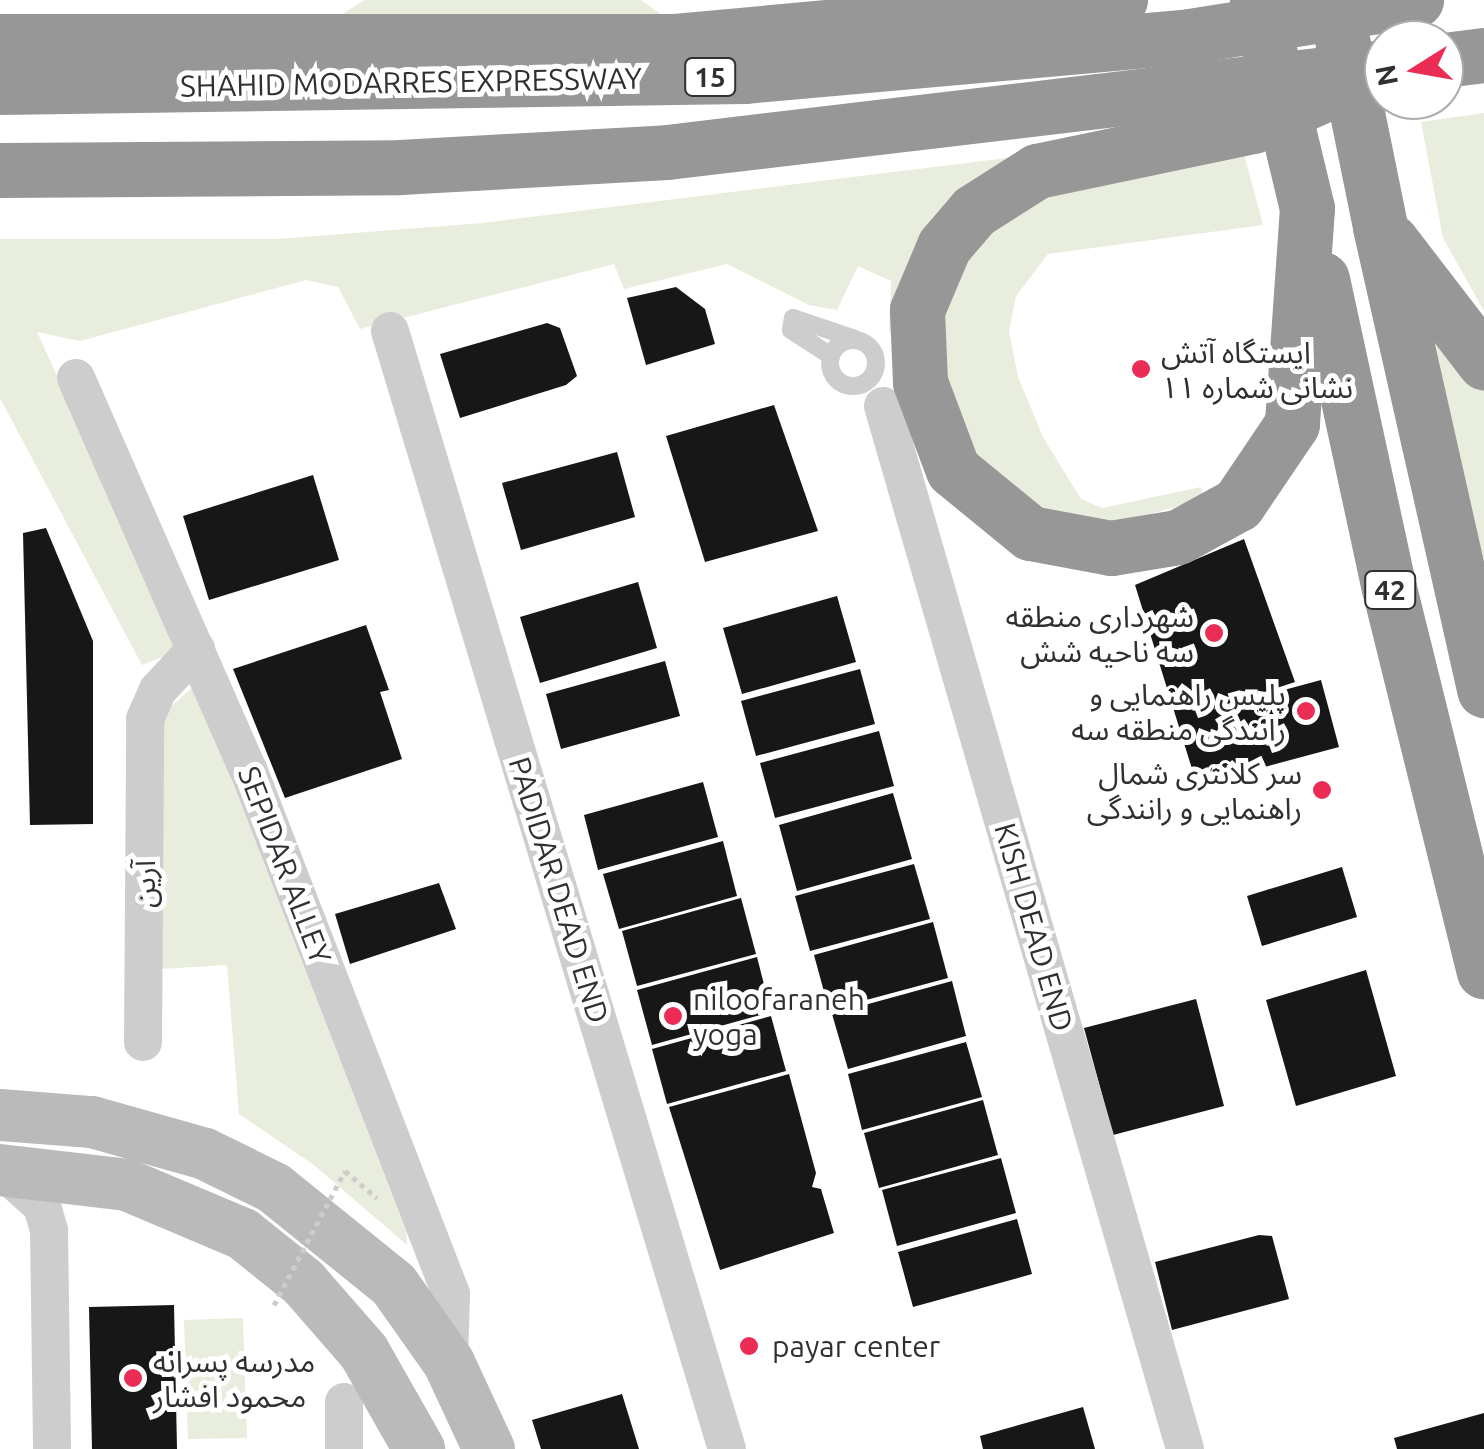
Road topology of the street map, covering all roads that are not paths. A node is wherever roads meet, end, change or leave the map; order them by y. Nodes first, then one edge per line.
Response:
1 (331, 0) edge
2 (754, 0) edge
3 (1120, 0) edge
4 (1256, 0) edge
5 (1334, 0) edge
6 (1416, 0) edge
7 (850, 20) junction
8 (0, 41) edge
9 (144, 41) junction
10 (951, 58) junction
11 (1364, 70) edge
12 (1364, 77) edge
13 (0, 87) edge
14 (667, 152) junction
15 (0, 170) edge
16 (0, 202) edge
17 (1306, 208) junction
18 (1380, 226) junction
19 (390, 331) dead end
20 (855, 339) junction
21 (830, 356) junction
22 (1484, 362) edge
23 (876, 365) junction
24 (76, 378) dead end
25 (848, 386) junction
26 (886, 419) junction
27 (196, 649) junction
28 (1484, 690) edge
29 (1484, 971) edge
30 (143, 1042) dead end
31 (0, 1115) edge
32 (1, 1170) edge
33 (449, 1363) junction
34 (344, 1402) dead end
35 (52, 1449) edge
36 (344, 1449) edge
37 (419, 1449) edge
38 (490, 1449) edge
39 (728, 1449) edge
40 (1185, 1449) edge

1 - 9 highway
2 - 7 highway
3 - 7 highway
4 - 17 highway, 42, bridge
5 - 18 highway, 42, bridge
6 - 10 highway, SHAHID MODARRES EXPRESSWAY / 15
7 - 9 highway
7 - 10 highway
8 - 9 highway
10 - 13 highway, SHAHID MODARRES EXPRESSWAY / 15
11 - 14 highway, 15
12 - 17 highway
14 - 15 highway, 15
14 - 16 highway
17 - 29 highway, 42
18 - 22 highway
18 - 28 highway, 42
19 - 39 street, PADIDAR DEAD END
20 - 21 lane
20 - 21 lane
20 - 23 lane
21 - 25 lane
23 - 25 lane
23 - 26 lane
24 - 27 street, SEPIDAR ALLEY
25 - 26 lane
26 - 40 street, KISH DEAD END
27 - 30 street, آرین
27 - 33 street, SEPIDAR ALLEY
31 - 33 main road
32 - 35 street
32 - 37 main road
33 - 38 main road
34 - 36 street

